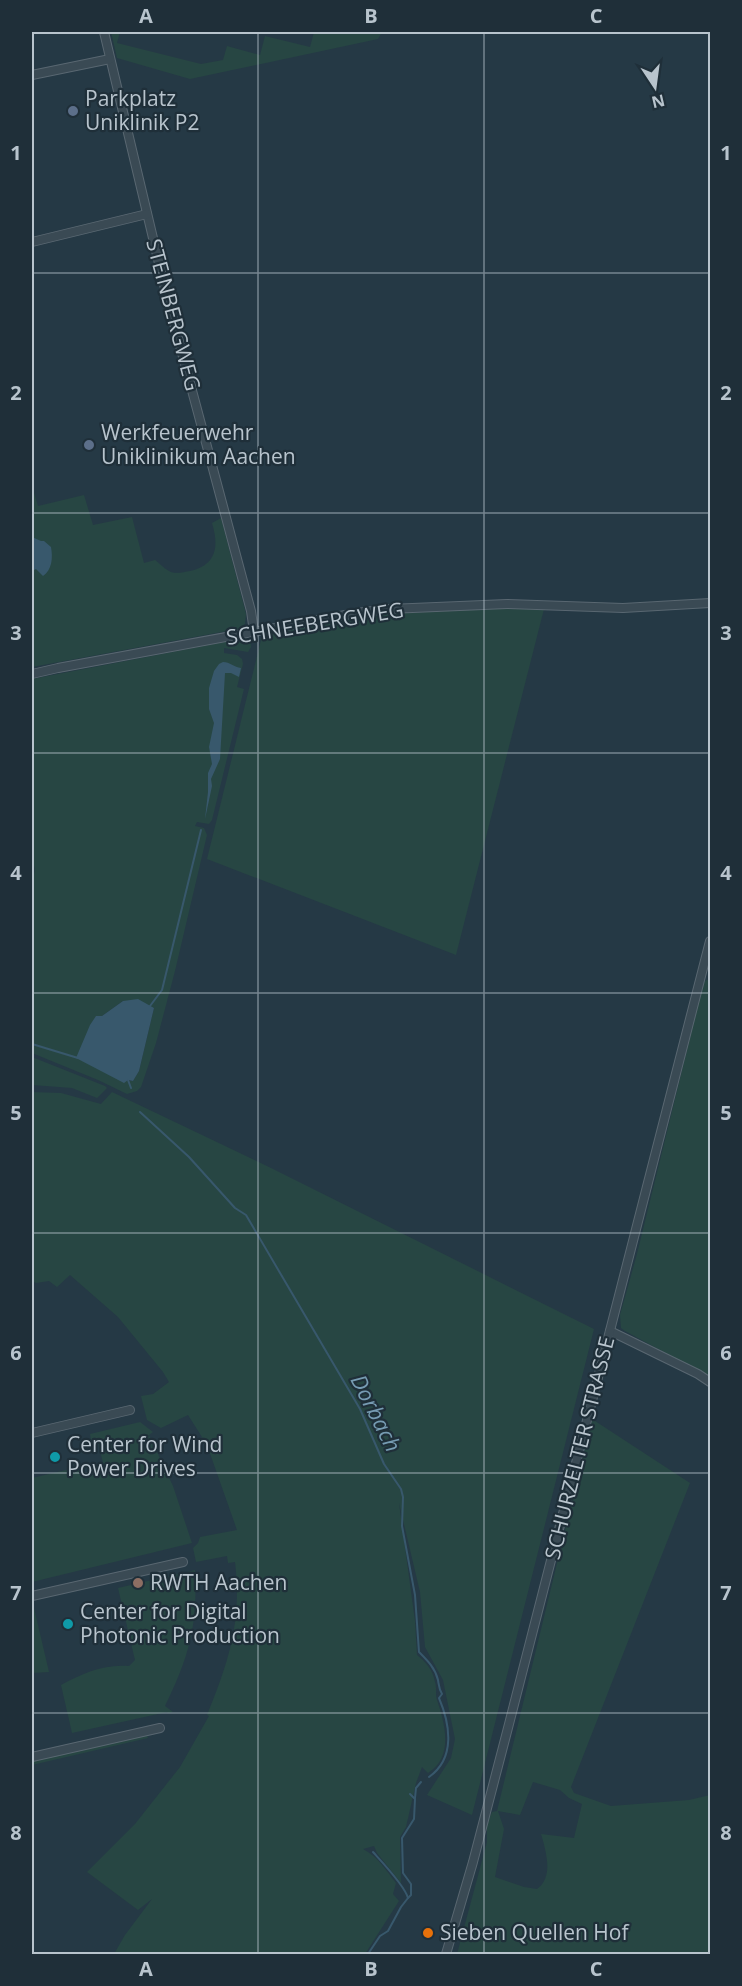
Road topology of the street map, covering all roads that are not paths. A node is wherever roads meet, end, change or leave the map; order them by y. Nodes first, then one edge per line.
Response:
1 (104, 32) edge
2 (110, 59) junction
3 (32, 75) edge
4 (147, 214) junction
5 (32, 242) edge
6 (711, 603) edge
7 (254, 632) junction
8 (32, 674) edge
9 (711, 941) edge
10 (610, 1331) junction
11 (711, 1382) edge
12 (130, 1410) dead end
13 (32, 1433) edge
14 (183, 1562) dead end
15 (32, 1596) edge
16 (160, 1728) dead end
17 (32, 1757) edge
18 (446, 1954) edge

1 - 2 street, STEINBERGWEG
2 - 3 street
2 - 4 street, STEINBERGWEG
4 - 5 street
4 - 7 street, STEINBERGWEG
6 - 7 street, SCHNEEBERGWEG
7 - 8 street, SCHNEEBERGWEG
9 - 10 street, SCHURZELTER STRASSE
10 - 11 street
10 - 18 street, SCHURZELTER STRASSE
12 - 13 street
14 - 15 street
16 - 17 street

